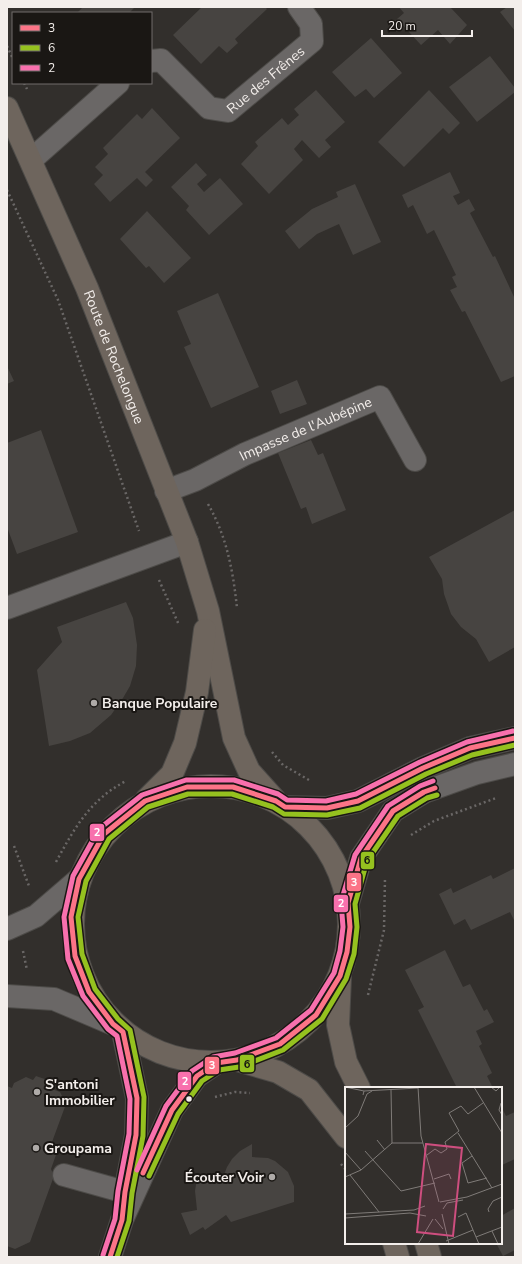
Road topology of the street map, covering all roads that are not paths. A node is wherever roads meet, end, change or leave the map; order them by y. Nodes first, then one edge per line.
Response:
1 (299, 7) edge
2 (152, 61) edge
3 (117, 84) edge
4 (7, 108) edge
5 (31, 160) junction
6 (416, 460) dead end
7 (166, 491) junction
8 (187, 542) junction
9 (7, 608) edge
10 (208, 611) junction
11 (515, 738) edge
12 (515, 764) edge
13 (145, 801) junction
14 (281, 804) junction
15 (79, 879) junction
16 (348, 903) junction
17 (13, 927) edge
18 (340, 976) junction
19 (7, 996) edge
20 (118, 1028) junction
21 (227, 1061) junction
22 (358, 1087) edge
23 (345, 1136) edge
24 (64, 1175) dead end
25 (125, 1192) junction
26 (122, 1220) junction
27 (394, 1244) edge
28 (426, 1244) edge
29 (110, 1257) edge
30 (398, 1257) edge
31 (430, 1257) edge

1 - 2 street, Rue des Frênes
3 - 5 street
4 - 5 main road, Route de Rochelongue
5 - 7 main road, Route de Rochelongue
6 - 7 street, Impasse de l'Aubépine
7 - 8 main road, Route de Rochelongue
8 - 9 street
8 - 10 main road, Route de Rochelongue
10 - 13 main road, Route de Rochelongue
10 - 14 main road, Route de Rochelongue
11 - 14 street
12 - 16 street
13 - 14 main road
13 - 15 main road
14 - 16 main road, Route de Rochelongue
15 - 17 street
15 - 20 main road
16 - 18 main road, Route de Rochelongue
18 - 21 main road
18 - 22 main road
19 - 20 street
20 - 21 main road
20 - 25 street
21 - 23 main road
21 - 26 street
24 - 25 street
25 - 26 street
26 - 29 street
27 - 30 main road
28 - 31 main road

